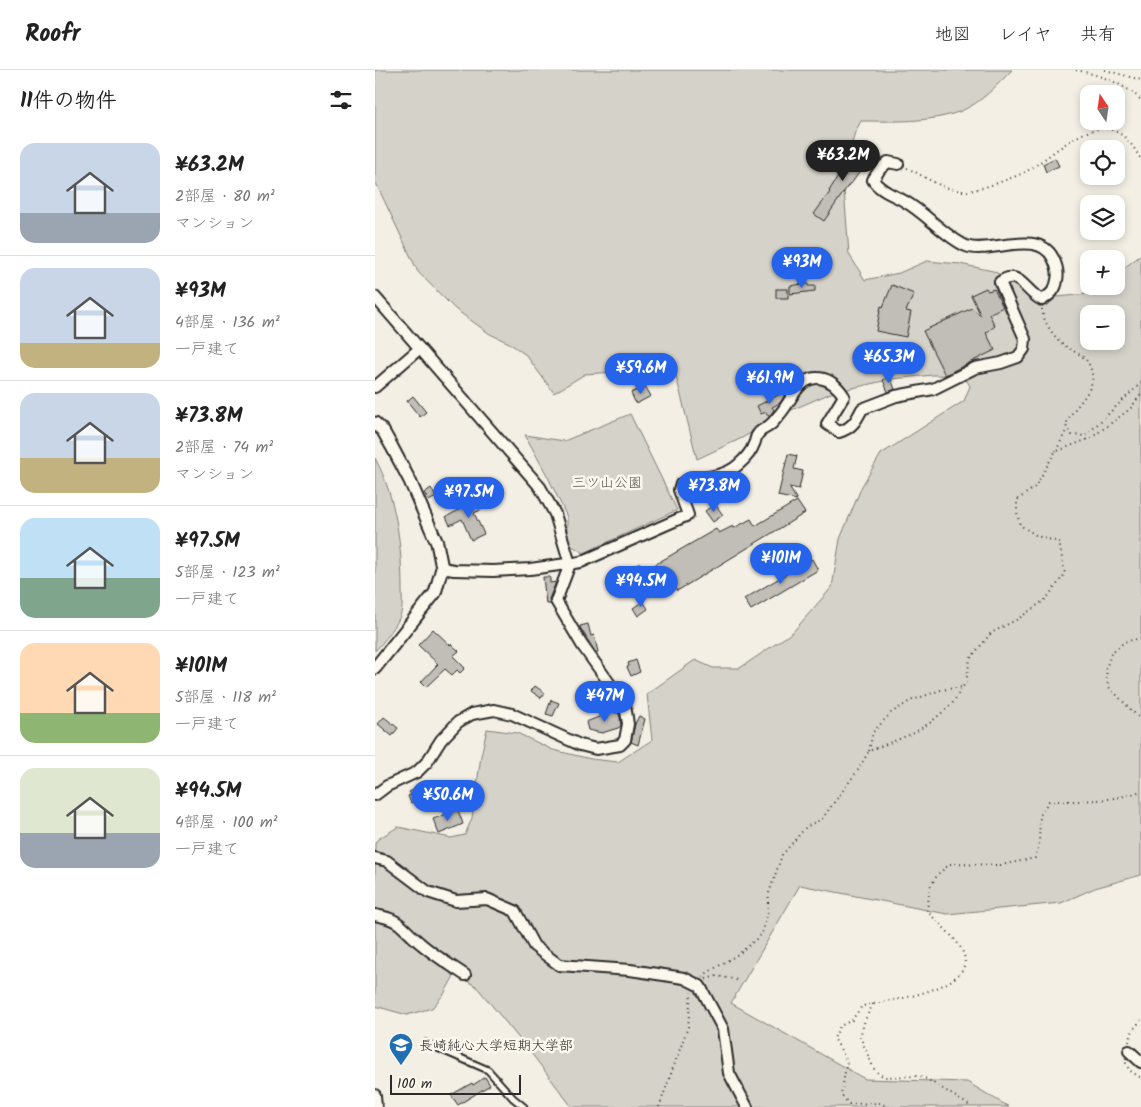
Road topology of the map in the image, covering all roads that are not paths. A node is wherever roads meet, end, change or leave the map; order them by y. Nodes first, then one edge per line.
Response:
1 (898, 164) road end
2 (375, 297) edge
3 (419, 349) junction
4 (375, 387) edge
5 (375, 423) edge
6 (570, 564) junction
7 (442, 568) junction
8 (375, 668) edge
9 (375, 796) edge
10 (375, 858) edge
11 (375, 915) edge
12 (465, 975) dead end
13 (426, 1043) dead end
14 (1129, 1051) road end
15 (1141, 1062) edge
16 (375, 1095) edge
17 (376, 1107) edge
18 (524, 1107) edge
19 (747, 1107) edge

1 - 6 street
2 - 3 street
3 - 4 street
3 - 6 street
5 - 7 street
6 - 7 street
6 - 9 street
7 - 8 street
10 - 19 street
11 - 12 street
13 - 18 lane
14 - 15 street
16 - 17 street

